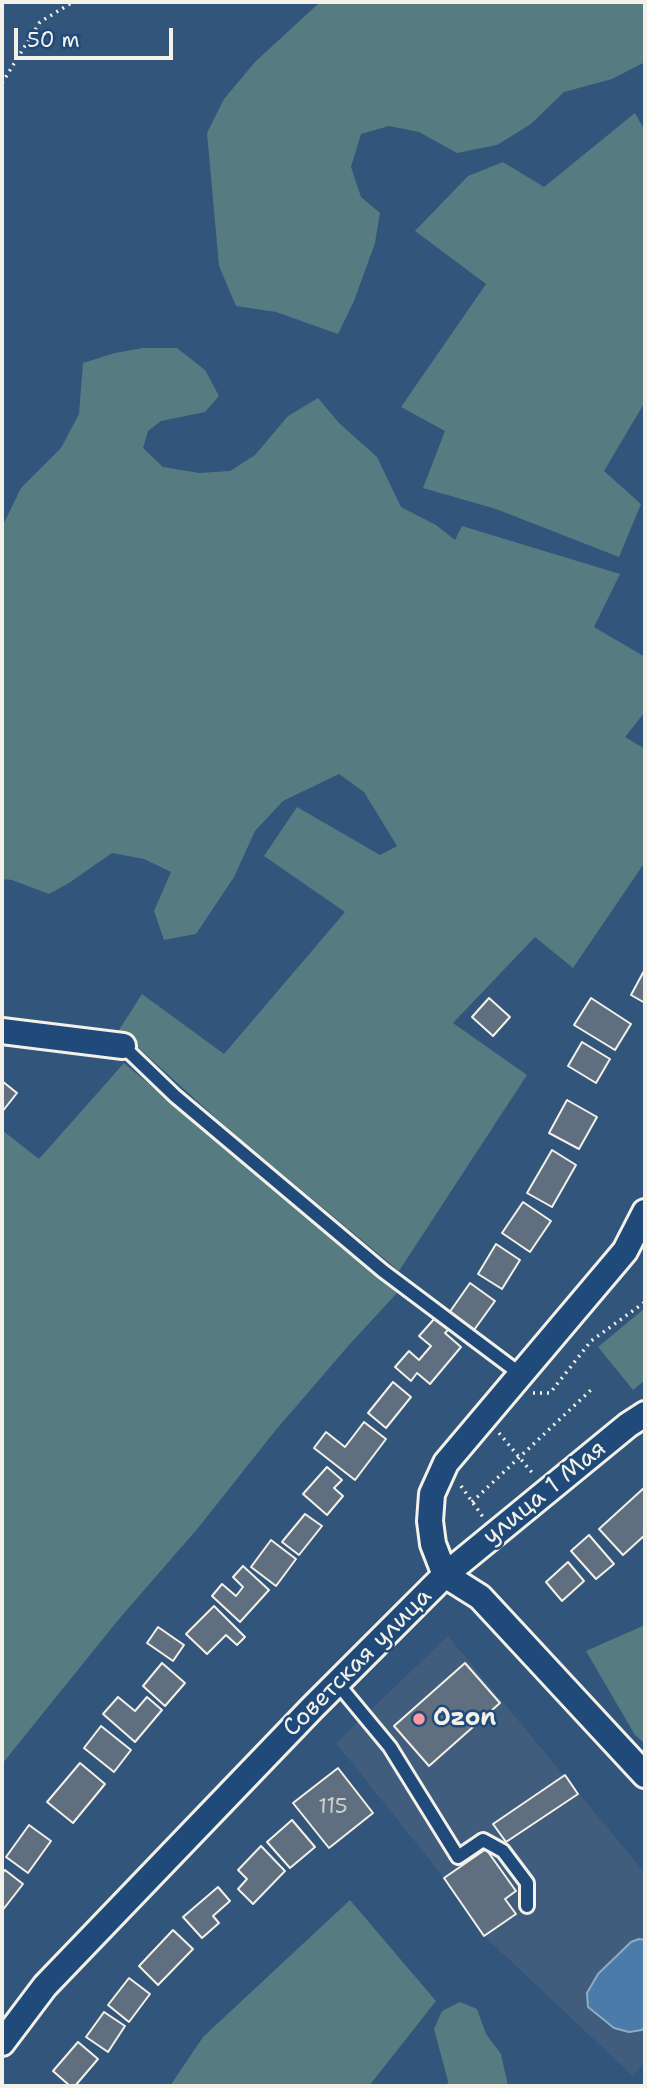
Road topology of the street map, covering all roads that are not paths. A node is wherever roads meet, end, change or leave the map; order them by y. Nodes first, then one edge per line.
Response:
1 (2, 1031) edge
2 (123, 1046) joint
3 (645, 1212) edge
4 (524, 1383) junction
5 (645, 1414) edge
6 (445, 1575) junction
7 (337, 1683) junction
8 (645, 1775) edge
9 (527, 1906) dead end
10 (2, 2043) edge

1 - 2 street
2 - 4 lane
3 - 4 street, Советская улица
4 - 6 street, Советская улица
5 - 6 street, улица 1 Мая
6 - 7 street, Советская улица
6 - 8 street
7 - 9 lane
7 - 10 street, Советская улица

